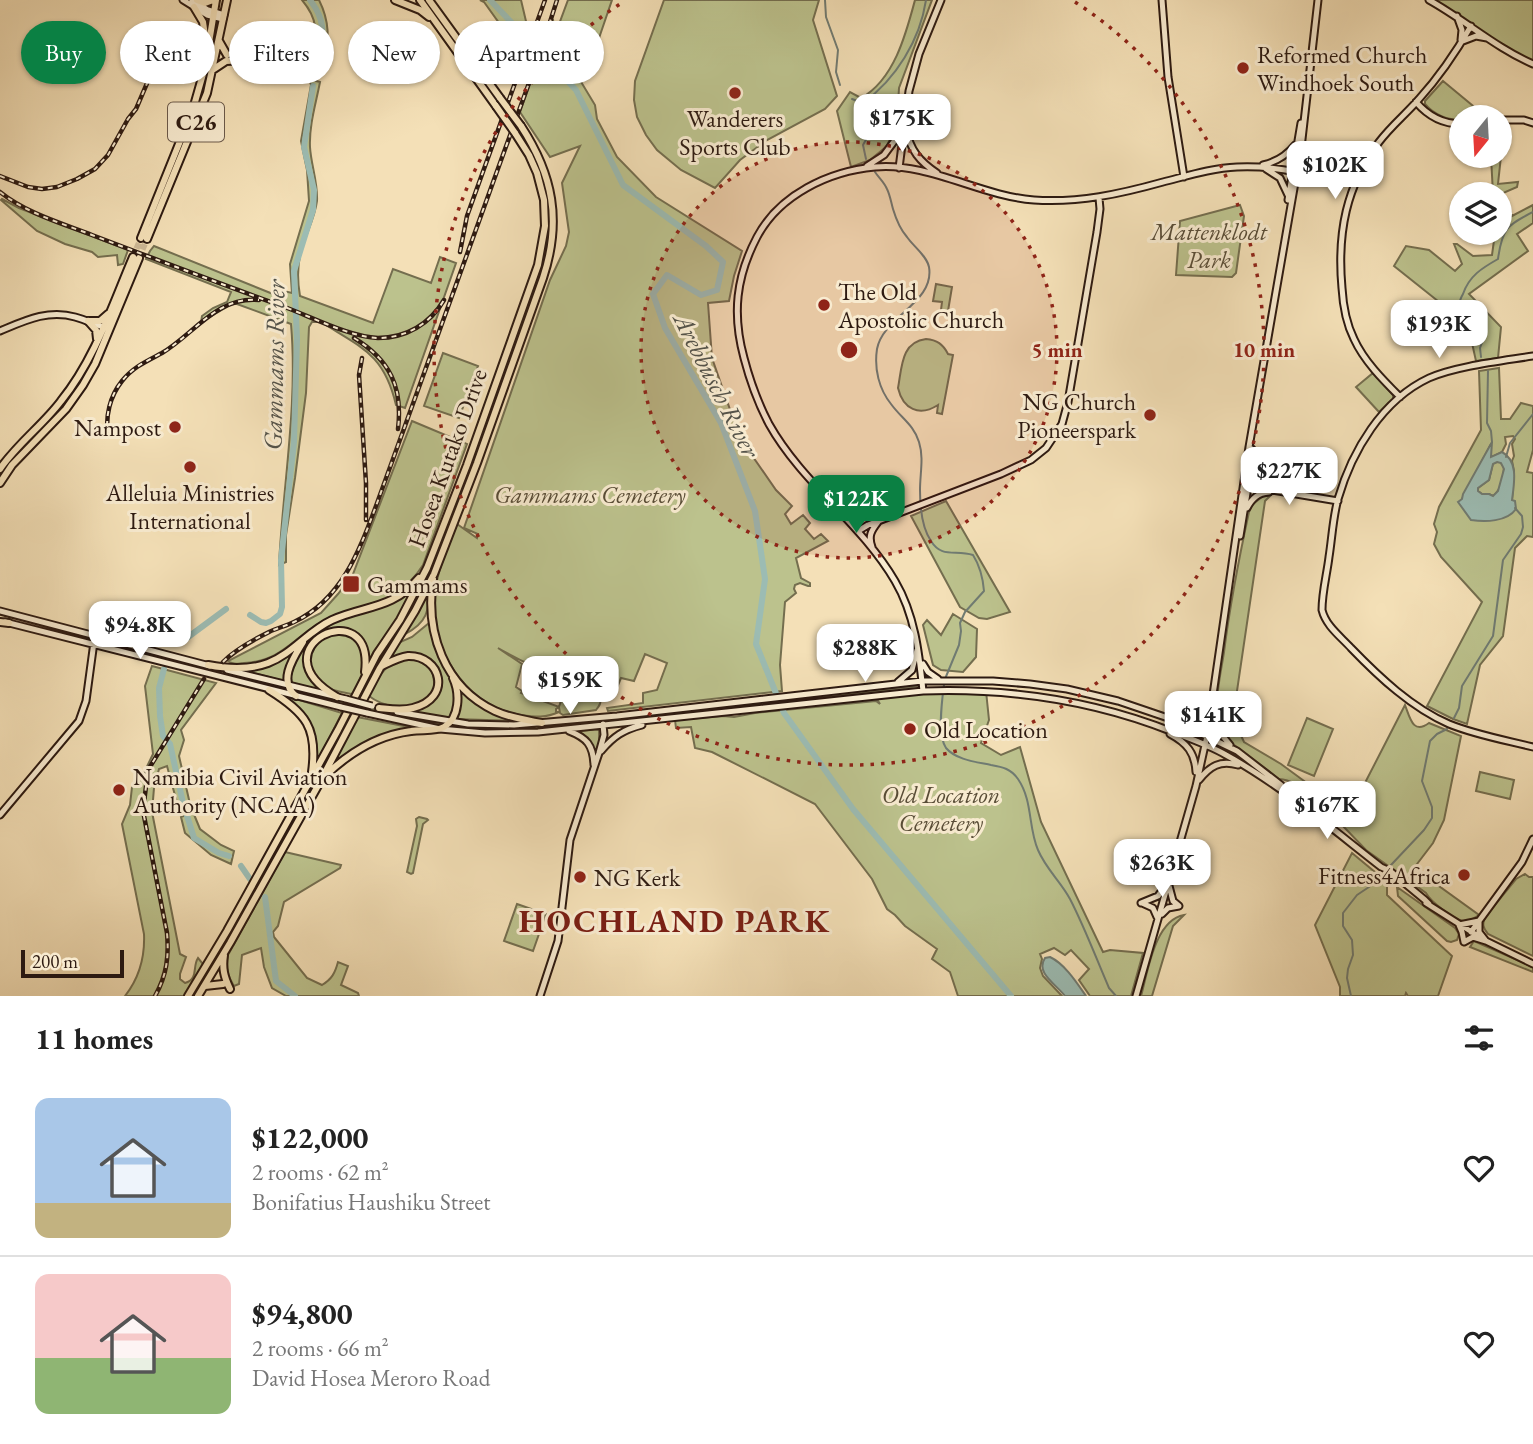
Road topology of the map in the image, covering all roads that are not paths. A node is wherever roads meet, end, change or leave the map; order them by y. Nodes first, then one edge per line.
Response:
1 (183, 0) edge
2 (215, 0) edge
3 (227, 0) edge
4 (395, 0) edge
5 (420, 0) edge
6 (429, 0) edge
7 (941, 0) edge
8 (1162, 0) edge
9 (1321, 0) edge
10 (1429, 0) edge
11 (195, 2) edge
12 (214, 15) junction
13 (1457, 16) junction
14 (224, 17) junction
15 (202, 21) edge
16 (213, 21) edge
17 (435, 21) edge
18 (435, 21) edge
19 (1471, 26) junction
20 (440, 28) edge
21 (1490, 38) junction
22 (219, 41) junction
23 (1461, 43) junction
24 (216, 54) joint
25 (227, 55) dead end
26 (215, 62) edge
27 (1533, 64) edge
28 (198, 84) edge
29 (210, 84) edge
30 (1416, 102) junction
31 (205, 103) junction
32 (193, 109) junction
33 (1304, 113) junction
34 (1512, 120) edge
35 (1449, 123) edge
36 (1533, 123) edge
37 (904, 126) junction
38 (1297, 141) junction
39 (1256, 167) junction
40 (900, 168) junction
41 (861, 169) junction
42 (1295, 172) junction
43 (944, 177) junction
44 (1184, 177) junction
45 (1108, 196) junction
46 (1099, 198) junction
47 (1288, 198) junction
48 (1086, 199) junction
49 (1290, 206) junction
50 (1100, 209) junction
51 (109, 313) junction
52 (88, 321) junction
53 (106, 328) junction
54 (0, 331) edge
55 (96, 344) junction
56 (1533, 356) edge
57 (1400, 397) junction
58 (1253, 429) junction
59 (1251, 466) junction
60 (0, 469) edge
61 (0, 483) edge
62 (1246, 486) junction
63 (1272, 491) junction
64 (1338, 501) junction
65 (1244, 514) junction
66 (851, 522) junction
67 (878, 522) junction
68 (868, 525) junction
69 (858, 531) junction
70 (874, 552) junction
71 (427, 568) junction
72 (434, 573) junction
73 (1231, 573) junction
74 (0, 611) edge
75 (0, 621) edge
76 (9, 623) joint
77 (95, 635) junction
78 (305, 639) junction
79 (918, 644) junction
80 (93, 645) junction
81 (920, 654) junction
82 (208, 665) junction
83 (380, 668) junction
84 (448, 668) junction
85 (941, 680) junction
86 (364, 681) junction
87 (922, 681) junction
88 (895, 683) junction
89 (287, 685) junction
90 (269, 690) junction
91 (923, 691) junction
92 (296, 696) junction
93 (337, 697) junction
94 (1213, 701) junction
95 (376, 707) junction
96 (603, 717) junction
97 (1168, 718) junction
98 (659, 720) junction
99 (450, 721) junction
100 (542, 723) junction
101 (1151, 723) junction
102 (603, 726) junction
103 (440, 729) junction
104 (566, 730) junction
105 (1207, 736) junction
106 (1205, 744) junction
107 (1533, 747) edge
108 (1237, 751) junction
109 (599, 753) junction
110 (1249, 768) junction
111 (592, 775) junction
112 (312, 778) junction
113 (320, 782) junction
114 (1196, 786) junction
115 (1289, 795) junction
116 (0, 815) edge
117 (1533, 839) edge
118 (1170, 879) junction
119 (1158, 920) junction
120 (1479, 921) junction
121 (1459, 925) junction
122 (1471, 932) junction
123 (1486, 941) junction
124 (224, 953) junction
125 (1533, 964) edge
126 (223, 984) dead end
127 (204, 986) junction
128 (230, 989) dead end
129 (188, 996) edge
130 (198, 996) edge
131 (540, 996) edge
132 (1136, 996) edge

1 - 11 main road
2 - 11 main road
2 - 12 main road, C26
3 - 14 main road, C26
4 - 17 main road
5 - 18 main road, Hosea Kutako Drive
6 - 72 main road, Hosea Kutako Drive, bridge
7 - 37 main road
8 - 44 main road
9 - 33 main road
10 - 13 main road
11 - 12 main road
11 - 15 main road
12 - 14 main road
12 - 16 main road, C26
13 - 19 main road
13 - 23 main road
14 - 22 main road, C26
19 - 21 main road
19 - 23 main road
20 - 71 main road, Hosea Kutako Drive, bridge
21 - 23 main road
21 - 27 main road
22 - 24 main road, C26
22 - 25 main road
23 - 30 main road
24 - 26 main road, C26
28 - 32 main road, C26
29 - 31 main road, C26
30 - 35 main road
30 - 57 main road
31 - 32 main road
31 - 32 main road, C26
33 - 38 main road
33 - 42 main road
34 - 36 main road
37 - 40 main road
37 - 41 main road
37 - 43 main road
38 - 39 main road
38 - 42 main road
39 - 42 main road
39 - 44 main road
39 - 47 main road
40 - 41 main road
40 - 43 main road
41 - 66 main road
42 - 47 main road
42 - 49 main road
43 - 48 main road
44 - 45 main road
45 - 46 main road
45 - 50 main road
46 - 48 main road
46 - 50 main road
47 - 49 main road
48 - 50 main road
49 - 58 main road
50 - 67 main road
51 - 52 main road
51 - 53 main road
51 - 53 main road
52 - 53 main road
52 - 54 main road
52 - 55 main road
53 - 55 main road
53 - 61 main road
55 - 60 main road
56 - 57 main road
57 - 64 main road
58 - 59 main road
58 - 62 main road
59 - 62 main road
59 - 63 main road
62 - 63 main road
62 - 65 main road
62 - 73 main road
63 - 64 main road
63 - 65 main road
64 - 107 main road
65 - 73 main road
66 - 68 main road
66 - 69 main road
67 - 68 main road
67 - 70 main road
68 - 69 main road
69 - 70 main road
70 - 79 main road
71 - 78 main road
71 - 86 main road, Hosea Kutako Drive
72 - 83 main road, Hosea Kutako Drive
72 - 84 main road
73 - 94 main road
74 - 77 main road
75 - 76 main road
76 - 80 main road
77 - 80 main road
77 - 82 main road
78 - 82 main road
78 - 89 main road
79 - 81 main road
79 - 88 main road
80 - 90 main road
80 - 116 main road
81 - 85 main road
81 - 87 main road
82 - 89 main road
83 - 95 main road
83 - 113 main road, Hosea Kutako Drive
84 - 99 main road
84 - 100 main road
85 - 87 main road
85 - 97 main road
86 - 93 main road
86 - 112 main road, Hosea Kutako Drive
87 - 88 main road
87 - 91 main road
88 - 96 main road
89 - 92 main road
89 - 93 main road
90 - 92 main road
90 - 112 main road
91 - 98 main road
91 - 101 main road
92 - 103 main road, bridge
93 - 95 main road, bridge
94 - 97 main road
94 - 105 main road
94 - 108 main road
95 - 99 main road
96 - 100 main road
96 - 102 main road
97 - 105 main road
98 - 102 main road
98 - 109 main road
99 - 100 main road
99 - 103 main road
101 - 106 main road
101 - 114 main road
102 - 104 main road
102 - 109 main road
103 - 104 main road
103 - 113 main road
104 - 111 main road
105 - 106 main road
105 - 108 main road
106 - 110 main road
106 - 114 main road
108 - 115 main road
109 - 111 main road
110 - 114 main road
110 - 115 main road
111 - 131 main road
112 - 129 main road, Hosea Kutako Drive
113 - 124 main road, Hosea Kutako Drive
114 - 118 main road
115 - 121 main road
117 - 120 main road
118 - 119 main road
118 - 119 main road
118 - 119 main road
119 - 132 main road
120 - 121 main road
120 - 122 main road
120 - 123 main road
121 - 122 main road
121 - 123 main road
122 - 123 main road
123 - 125 main road
124 - 127 main road, Hosea Kutako Drive
124 - 128 main road
126 - 127 main road
127 - 130 main road, Hosea Kutako Drive

